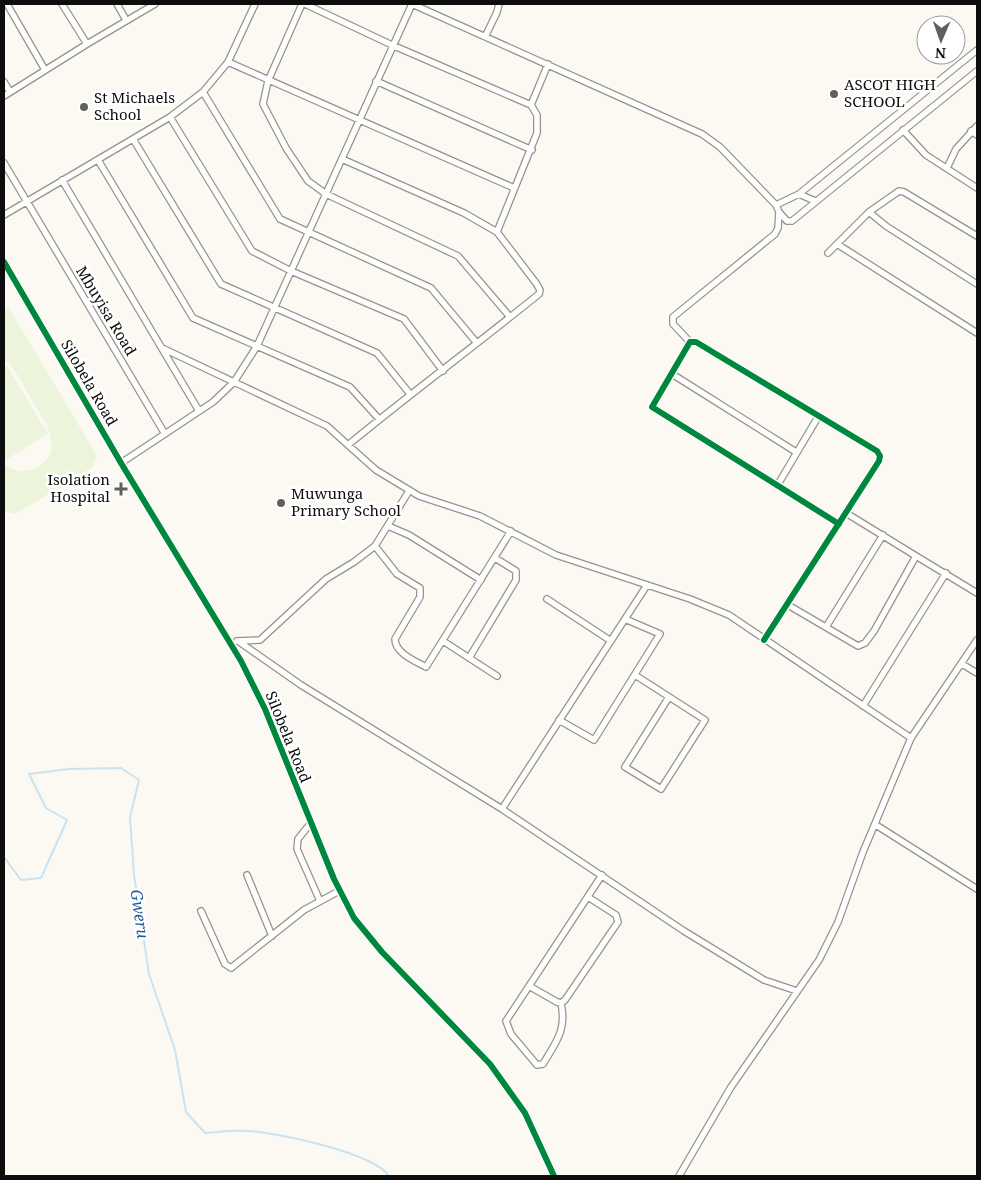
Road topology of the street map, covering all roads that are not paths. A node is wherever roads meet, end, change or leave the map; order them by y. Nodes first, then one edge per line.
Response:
1 (7, 4) edge
2 (62, 4) edge
3 (117, 4) edge
4 (155, 4) edge
5 (255, 4) edge
6 (303, 4) edge
7 (412, 4) edge
8 (499, 4) edge
9 (126, 20) junction
10 (486, 35) junction
11 (87, 44) junction
12 (392, 46) junction
13 (977, 50) edge
14 (228, 62) junction
15 (548, 64) junction
16 (45, 70) junction
17 (977, 71) edge
18 (268, 80) junction
19 (376, 81) junction
20 (4, 82) edge
21 (203, 92) junction
22 (7, 94) edge
23 (531, 105) junction
24 (170, 117) junction
25 (360, 120) junction
26 (977, 126) edge
27 (903, 130) junction
28 (971, 131) junction
29 (977, 136) edge
30 (133, 139) junction
31 (532, 150) junction
32 (342, 159) junction
33 (98, 160) junction
34 (4, 163) edge
35 (947, 168) junction
36 (62, 180) junction
37 (514, 188) junction
38 (977, 188) edge
39 (326, 194) junction
40 (799, 194) junction
41 (26, 201) junction
42 (814, 201) junction
43 (776, 205) junction
44 (779, 212) junction
45 (869, 212) junction
46 (4, 215) edge
47 (497, 232) junction
48 (308, 233) junction
49 (977, 236) edge
50 (837, 244) junction
51 (828, 253) dead end
52 (4, 262) edge
53 (291, 271) junction
54 (977, 284) edge
55 (274, 309) junction
56 (510, 317) junction
57 (977, 332) edge
58 (476, 342) junction
59 (690, 342) junction
60 (257, 346) junction
61 (162, 348) junction
62 (443, 371) junction
63 (672, 374) junction
64 (234, 382) junction
65 (410, 394) junction
66 (199, 412) junction
67 (818, 417) junction
68 (379, 420) junction
69 (165, 434) junction
70 (348, 445) junction
71 (796, 452) junction
72 (121, 463) junction
73 (778, 486) junction
74 (409, 491) junction
75 (846, 513) junction
76 (839, 524) junction
77 (388, 526) junction
78 (511, 531) junction
79 (883, 535) junction
80 (375, 546) junction
81 (916, 556) junction
82 (495, 558) junction
83 (946, 573) junction
84 (481, 580) junction
85 (647, 585) junction
86 (977, 593) edge
87 (547, 599) dead end
88 (788, 605) junction
89 (625, 619) junction
90 (826, 627) junction
91 (764, 640) junction
92 (977, 640) edge
93 (443, 641) junction
94 (611, 641) junction
95 (230, 642) junction
96 (238, 642) junction
97 (469, 658) junction
98 (962, 664) junction
99 (977, 673) edge
100 (635, 675) junction
101 (497, 676) dead end
102 (669, 697) junction
103 (863, 706) junction
104 (559, 720) junction
105 (911, 738) junction
106 (502, 809) junction
107 (310, 824) junction
108 (876, 825) junction
109 (247, 875) dead end
110 (602, 875) junction
111 (977, 889) edge
112 (339, 891) junction
113 (588, 897) junction
114 (320, 900) junction
115 (202, 911) dead end
116 (272, 936) junction
117 (529, 986) junction
118 (796, 991) junction
119 (561, 1003) junction
120 (554, 1176) edge
121 (679, 1176) edge

1 - 16 street
2 - 11 street
3 - 9 street
4 - 9 street
5 - 14 street
6 - 12 street
6 - 18 street
7 - 10 street
7 - 12 street
8 - 10 street
9 - 11 street
10 - 15 street
11 - 16 street
12 - 19 street
12 - 23 street
13 - 40 street
14 - 18 street
14 - 21 street
15 - 23 street
15 - 43 street
16 - 22 street
17 - 27 street
18 - 25 street
18 - 39 street
19 - 25 street
19 - 31 street
20 - 22 street
21 - 24 street
21 - 48 street
23 - 31 street
24 - 30 street
24 - 53 street
25 - 32 street
25 - 37 street
26 - 28 street
27 - 35 street
27 - 42 street
28 - 29 street
28 - 35 street
30 - 33 street
30 - 55 street
31 - 37 street
32 - 39 street
32 - 47 street
33 - 36 street
33 - 60 street
34 - 41 street, Mbuyisa Road
35 - 38 street
36 - 41 street
36 - 61 street
37 - 47 street
39 - 48 street
39 - 56 street
40 - 42 street
40 - 43 street
41 - 46 street
41 - 69 street, Mbuyisa Road
42 - 44 street
43 - 44 street
44 - 59 street
45 - 49 street
45 - 50 street
45 - 54 street
47 - 56 street
48 - 53 street
48 - 58 street
50 - 51 street
50 - 57 street
52 - 72 street, Silobela Road
53 - 55 street
53 - 62 street
55 - 60 street
55 - 65 street
56 - 58 street
58 - 62 street
59 - 63 street
59 - 67 street
60 - 64 street
60 - 68 street
61 - 64 street
61 - 66 street
62 - 65 street
63 - 71 street
63 - 73 street
64 - 66 street
64 - 70 street
65 - 68 street
66 - 69 street
67 - 71 street
67 - 75 street
68 - 70 street
69 - 72 street
70 - 74 street
71 - 73 street
72 - 95 street, Silobela Road
73 - 76 street
74 - 77 street
74 - 78 street
75 - 76 street
75 - 79 street
76 - 88 street
77 - 80 street
77 - 84 street
78 - 82 street
78 - 85 street
79 - 81 street
79 - 90 street
80 - 93 street
80 - 96 street
81 - 83 street
81 - 90 street
82 - 84 street
82 - 97 street
83 - 86 street
83 - 103 street
84 - 93 street
85 - 89 street
85 - 91 street
87 - 94 street
88 - 90 street
88 - 91 street
89 - 94 street
89 - 100 street
91 - 103 street
92 - 98 street
93 - 97 street
94 - 104 street
95 - 96 street
95 - 107 street, Silobela Road
96 - 106 street
97 - 101 street
98 - 99 street
98 - 105 street
100 - 102 street
100 - 104 street
102 - 102 street
103 - 105 street
104 - 106 street
105 - 108 street
106 - 110 street
107 - 112 street, Silobela Road
107 - 114 street
108 - 111 street
108 - 118 street
109 - 116 street
110 - 113 street
110 - 118 street
112 - 114 street
112 - 120 street, Silobela Road
113 - 117 street
113 - 119 street
114 - 116 street
115 - 116 street
117 - 119 street
117 - 119 street
118 - 121 street

